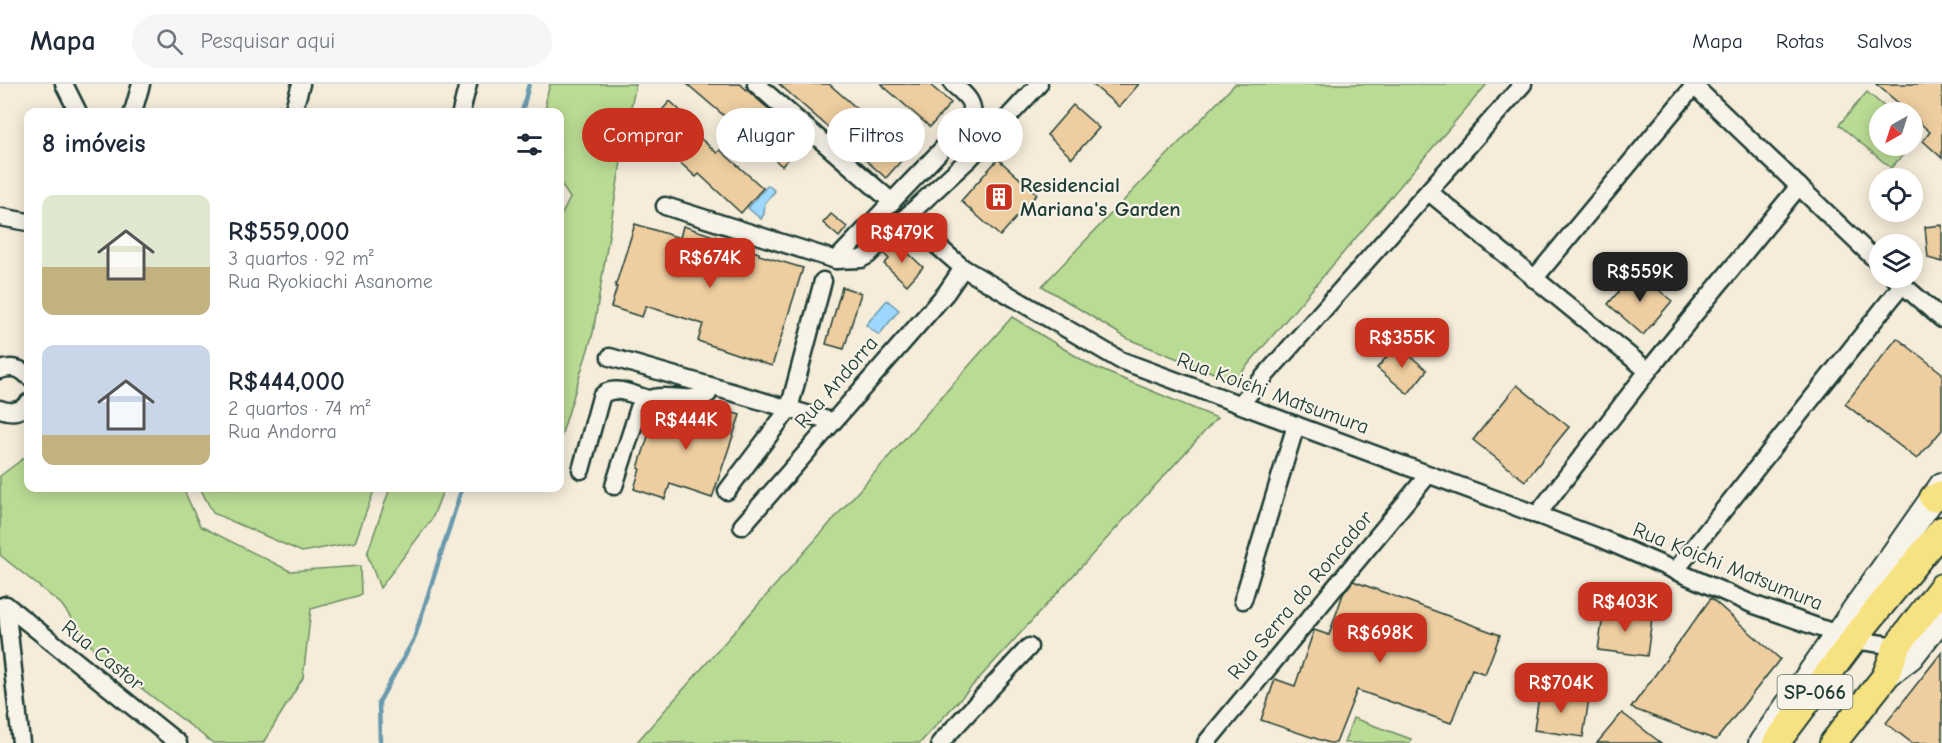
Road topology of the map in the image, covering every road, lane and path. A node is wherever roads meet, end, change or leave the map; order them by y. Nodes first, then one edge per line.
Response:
1 (64, 84) edge
2 (141, 84) edge
3 (301, 84) edge
4 (468, 84) edge
5 (756, 84) edge
6 (953, 84) edge
7 (1039, 84) edge
8 (1523, 84) edge
9 (1693, 85) edge
10 (76, 108) edge
11 (134, 108) edge
12 (294, 108) edge
13 (462, 108) edge
14 (1799, 186) junction
15 (1429, 192) junction
16 (892, 202) junction
17 (665, 206) dead end
18 (0, 217) edge
19 (904, 218) junction
20 (24, 221) edge
21 (1869, 253) edge
22 (836, 260) junction
23 (963, 268) junction
24 (1534, 279) junction
25 (823, 281) dead end
26 (1893, 288) edge
27 (1906, 288) edge
28 (1942, 319) edge
29 (610, 357) dead end
30 (1648, 371) junction
31 (710, 386) junction
32 (648, 399) junction
33 (1240, 404) junction
34 (789, 409) junction
35 (831, 421) junction
36 (1296, 425) junction
37 (581, 470) dead end
38 (1428, 475) junction
39 (614, 486) dead end
40 (727, 491) dead end
41 (1939, 492) edge
42 (1538, 515) junction
43 (742, 526) dead end
44 (1942, 530) edge
45 (1675, 571) junction
46 (1942, 587) edge
47 (1244, 600) dead end
48 (3, 606) edge
49 (1942, 617) edge
50 (1840, 635) junction
51 (1029, 647) dead end
52 (1904, 651) junction
53 (21, 743) edge
54 (178, 743) edge
55 (940, 743) edge
56 (1206, 743) edge
57 (1761, 743) edge
58 (1776, 743) edge
59 (1833, 743) edge

1 - 10 street
2 - 11 street
3 - 12 street
4 - 13 street
5 - 16 street
6 - 16 street
7 - 19 street
8 - 15 street
9 - 14 street
9 - 24 street
14 - 21 street
14 - 30 street
15 - 24 street
15 - 33 street
16 - 22 street
17 - 22 street
18 - 20 street
19 - 22 street
19 - 23 street, Rua Koichi Matsumura
23 - 33 street, Rua Koichi Matsumura
23 - 35 street, Rua Andorra
24 - 30 street
25 - 34 street
26 - 45 street
27 - 28 street
29 - 31 street
30 - 42 street
31 - 32 street
31 - 34 street
32 - 37 street
32 - 39 street
33 - 36 street, Rua Koichi Matsumura
34 - 35 street
34 - 40 street
35 - 43 street, Rua Andorra
36 - 38 street, Rua Koichi Matsumura
36 - 47 street
38 - 42 street, Rua Koichi Matsumura
38 - 56 street, Rua Serra do Roncador
41 - 50 street
42 - 45 street, Rua Koichi Matsumura
44 - 50 main road, SP-066
45 - 50 street, Rua Koichi Matsumura
46 - 52 main road, SP-066
48 - 53 street
48 - 54 street, Rua Castor
49 - 52 street
50 - 52 street, Rua Koichi Matsumura
50 - 57 street
50 - 58 main road, SP-066
51 - 55 street
52 - 59 main road, SP-066

